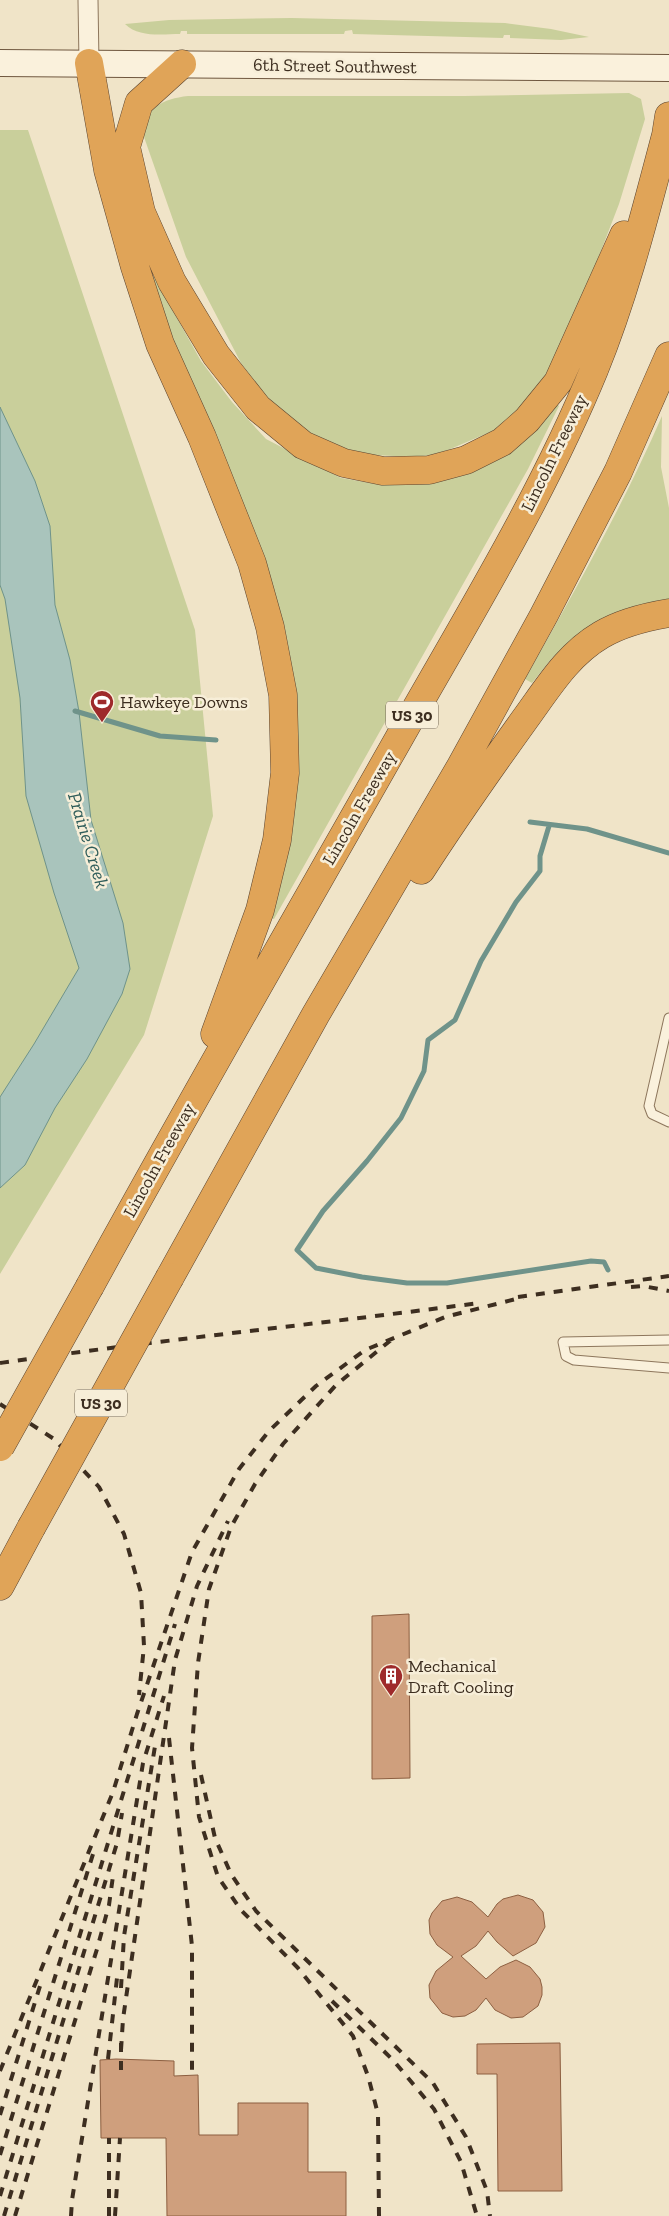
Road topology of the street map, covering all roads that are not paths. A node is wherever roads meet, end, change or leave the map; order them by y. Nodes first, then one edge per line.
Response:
1 (88, 0) edge
2 (0, 63) edge
3 (88, 63) junction
4 (182, 64) junction
5 (669, 68) edge
6 (668, 125) edge
7 (126, 147) junction
8 (669, 356) edge
9 (669, 613) edge
10 (316, 1014) junction
11 (669, 1018) edge
12 (189, 1106) junction
13 (669, 1122) edge
14 (669, 1340) edge
15 (669, 1368) edge
16 (0, 1447) edge
17 (0, 1586) edge

1 - 3 street
2 - 3 main road, 6th Street Southwest
3 - 4 main road, 6th Street Southwest
3 - 7 highway
3 - 12 highway
4 - 5 main road, 6th Street Southwest
4 - 7 highway
6 - 7 highway
6 - 12 highway, Lincoln Freeway / US 30
8 - 10 highway, US 30
9 - 10 highway
10 - 17 highway, US 30, bridge
11 - 13 lane
12 - 16 highway, Lincoln Freeway / US 30, bridge
14 - 15 lane

